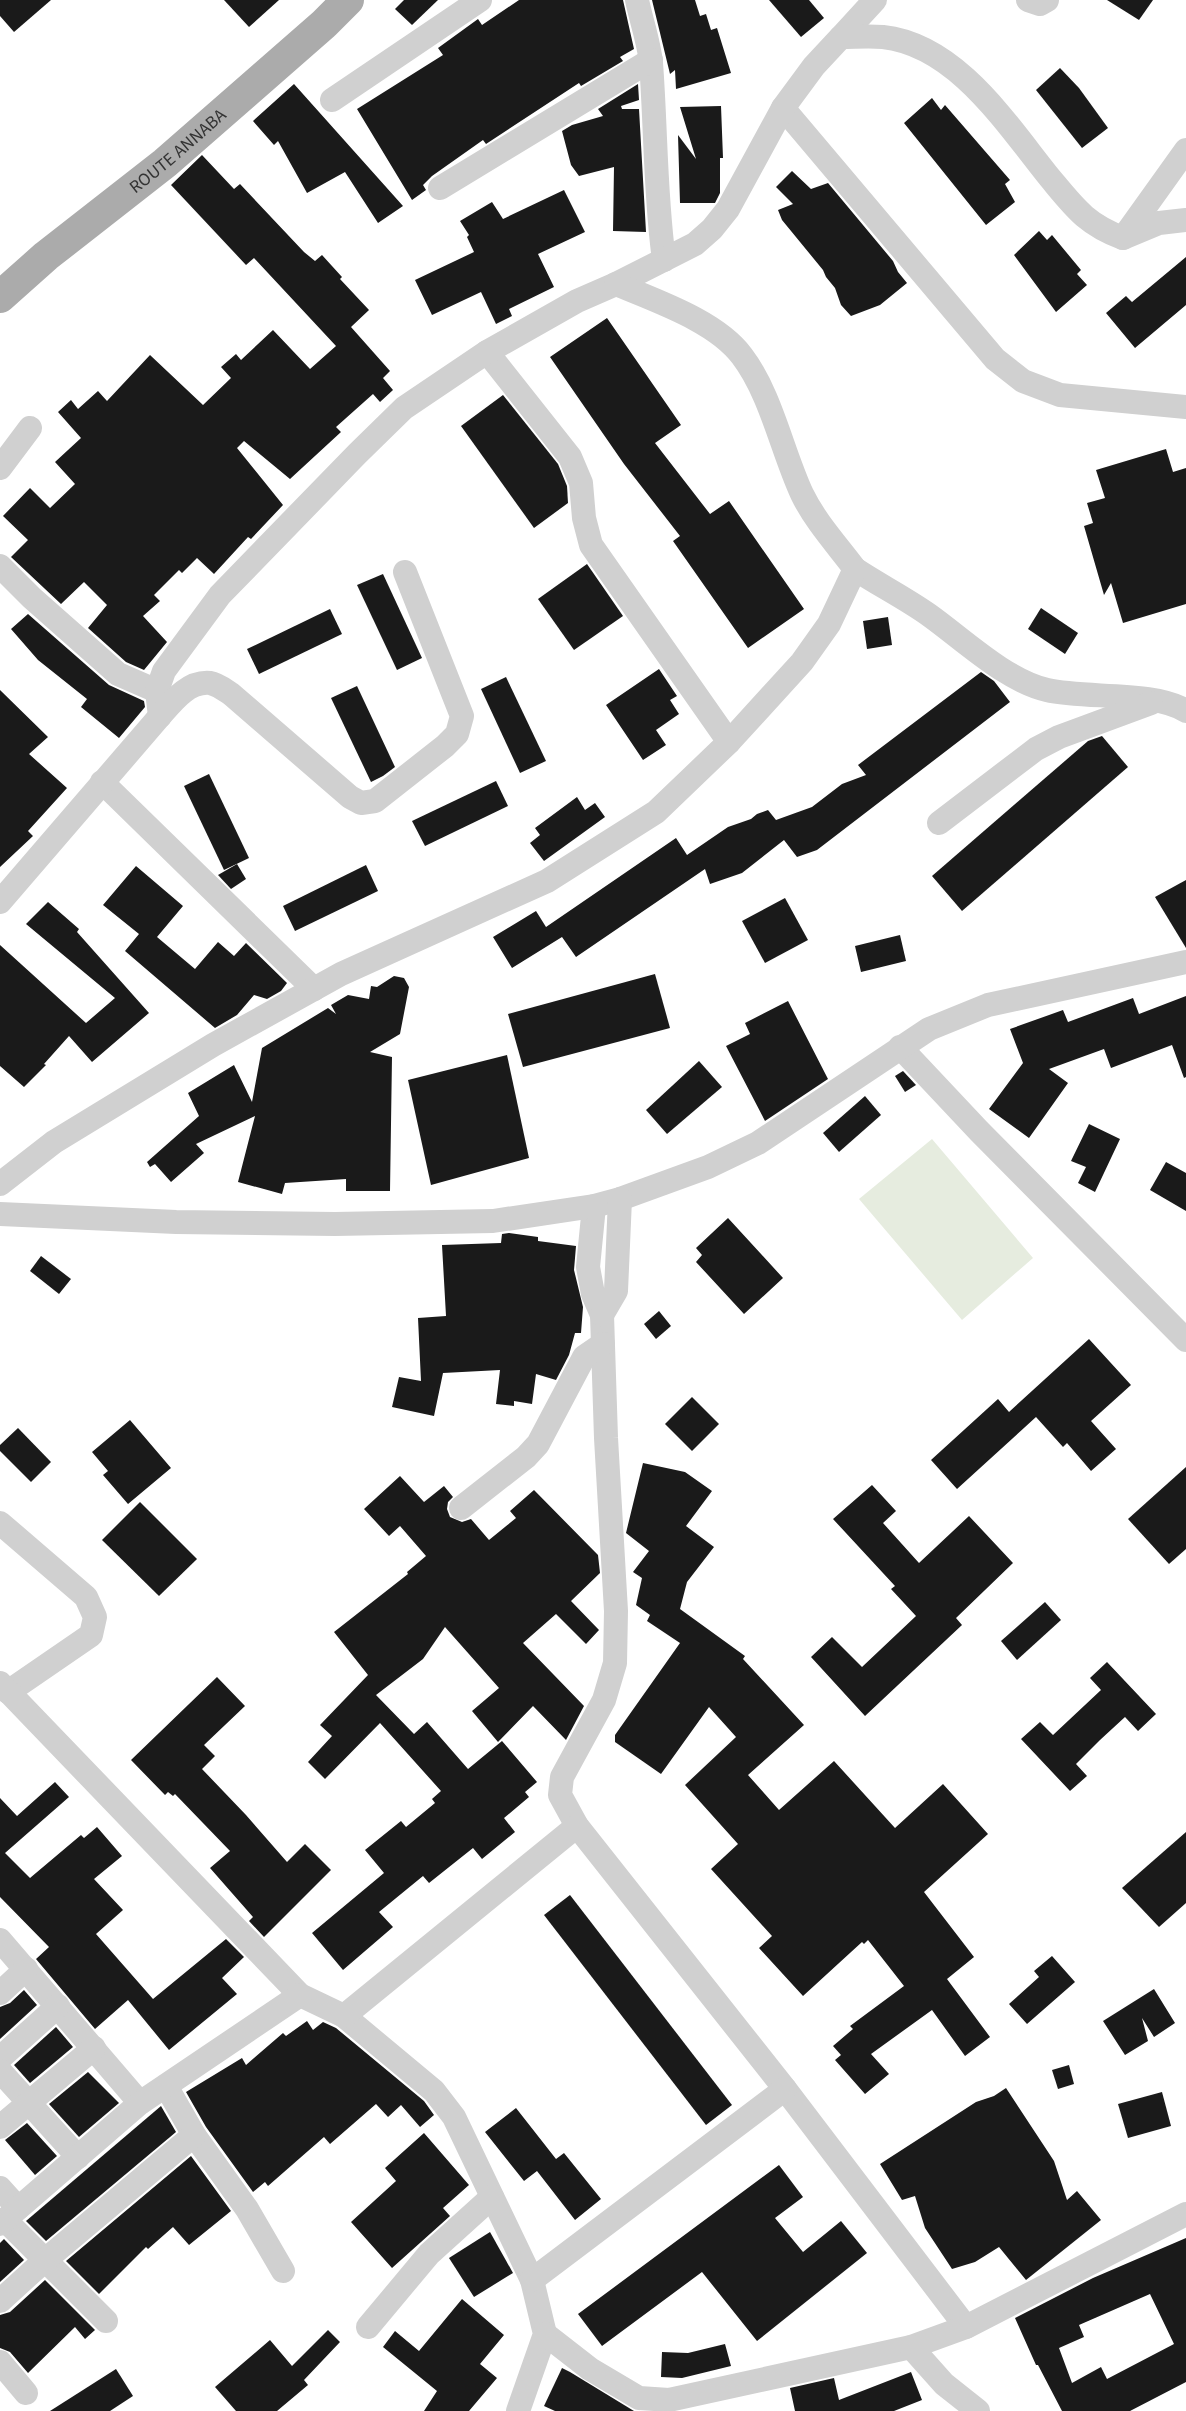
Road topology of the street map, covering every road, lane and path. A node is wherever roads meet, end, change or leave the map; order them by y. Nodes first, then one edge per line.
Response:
1 (348, 0) edge
2 (480, 0) edge
3 (637, 0) edge
4 (875, 0) edge
5 (1028, 0) edge
6 (1047, 0) edge
7 (842, 37) junction
8 (651, 60) junction
9 (332, 100) dead end
10 (783, 108) junction
11 (1186, 150) edge
12 (440, 188) dead end
13 (1186, 220) edge
14 (1123, 238) junction
15 (664, 260) junction
16 (616, 284) junction
17 (0, 297) edge
18 (487, 352) junction
19 (1186, 407) edge
20 (30, 428) dead end
21 (0, 468) edge
22 (0, 566) edge
23 (855, 569) junction
24 (405, 572) dead end
25 (157, 690) junction
26 (1155, 701) junction
27 (1186, 711) edge
28 (160, 716) junction
29 (729, 742) junction
30 (102, 782) junction
31 (939, 823) dead end
32 (0, 902) edge
33 (1186, 962) edge
34 (314, 989) junction
35 (900, 1047) junction
36 (0, 1185) edge
37 (620, 1199) junction
38 (594, 1206) junction
39 (0, 1214) edge
40 (602, 1315) junction
41 (1186, 1340) edge
42 (603, 1344) junction
43 (461, 1508) dead end
44 (0, 1523) edge
45 (4, 1687) edge
46 (577, 1826) junction
47 (0, 1940) edge
48 (26, 1970) junction
49 (0, 1994) edge
50 (300, 1995) junction
51 (58, 2006) junction
52 (344, 2016) junction
53 (94, 2048) junction
54 (0, 2058) edge
55 (0, 2071) edge
56 (166, 2086) junction
57 (785, 2089) junction
58 (140, 2103) junction
59 (30, 2104) junction
60 (0, 2127) edge
61 (194, 2135) junction
62 (78, 2157) junction
63 (0, 2188) edge
64 (492, 2197) junction
65 (1186, 2214) edge
66 (8, 2217) edge
67 (44, 2260) junction
68 (283, 2271) dead end
69 (532, 2280) junction
70 (0, 2301) edge
71 (106, 2321) dead end
72 (966, 2326) junction
73 (368, 2327) dead end
74 (545, 2334) junction
75 (911, 2347) junction
76 (0, 2362) edge
77 (26, 2393) dead end
78 (641, 2405) edge
79 (967, 2409) edge
80 (518, 2411) edge

1 - 17 main road, ROUTE ANNABA
2 - 9 street
3 - 8 street
4 - 7 street
5 - 6 street
7 - 10 street
7 - 14 street
8 - 12 street
8 - 15 street
10 - 15 street
10 - 19 street
11 - 14 street
13 - 14 street
15 - 16 street
16 - 18 street
16 - 23 street
18 - 25 street
18 - 29 street
20 - 21 street
22 - 25 street
23 - 26 street
23 - 29 street
24 - 28 street
25 - 28 street
26 - 27 street
26 - 31 street
28 - 30 street
29 - 34 street
30 - 32 street
30 - 34 street
33 - 35 street
34 - 36 street
35 - 37 street
35 - 41 street
37 - 38 street
37 - 40 street
38 - 39 street
38 - 40 street
40 - 42 street
42 - 43 street
42 - 46 street
44 - 45 street
45 - 50 street
46 - 52 street
46 - 57 street
47 - 48 street
48 - 49 street
48 - 51 street
50 - 52 street
50 - 56 street
51 - 53 street
51 - 54 street
52 - 64 street
53 - 58 street
53 - 59 street
55 - 59 street
56 - 58 street
56 - 61 street
57 - 69 street
57 - 72 street
58 - 62 street
59 - 60 street
59 - 62 street
61 - 67 street
61 - 68 street
62 - 66 street
63 - 66 street
64 - 69 street
64 - 73 street
65 - 72 street
66 - 67 street
67 - 70 street
67 - 71 street
69 - 74 street
72 - 75 street
74 - 78 street
74 - 80 street
75 - 78 street
75 - 79 street
76 - 77 street

